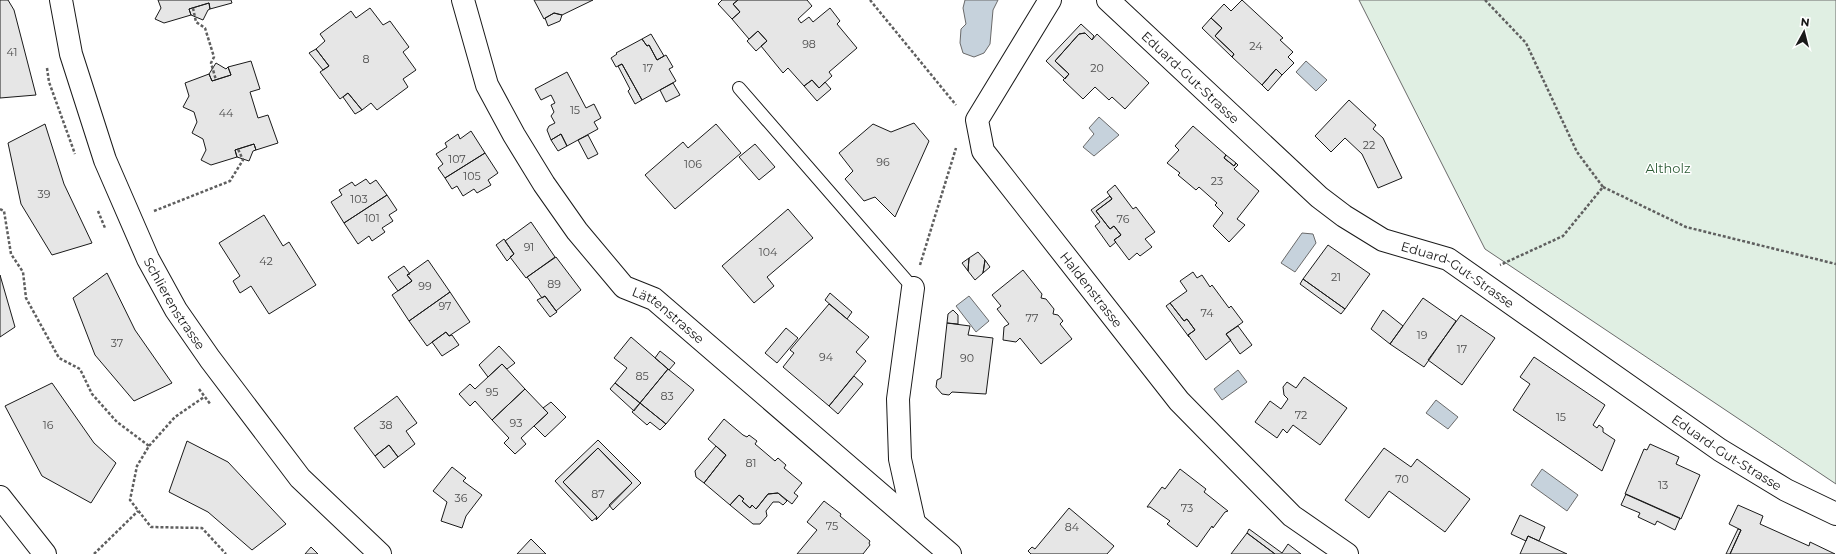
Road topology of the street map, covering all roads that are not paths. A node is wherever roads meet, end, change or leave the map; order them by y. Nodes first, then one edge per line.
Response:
1 (61, 0) edge
2 (463, 0) edge
3 (1050, 0) edge
4 (1108, 0) edge
5 (740, 88) dead end
6 (912, 288) joint
7 (0, 497) edge
8 (1836, 514) edge
9 (914, 522) junction
10 (45, 554) edge
11 (380, 554) edge
12 (950, 554) edge
13 (1347, 554) edge

1 - 11 street, Schlierenstrasse
2 - 9 street, Lättenstrasse
3 - 13 street, Haldenstrasse
4 - 8 street, Eduard-Gut-Strasse
5 - 6 lane
6 - 9 street
7 - 10 street
9 - 12 street, Lättenstrasse

